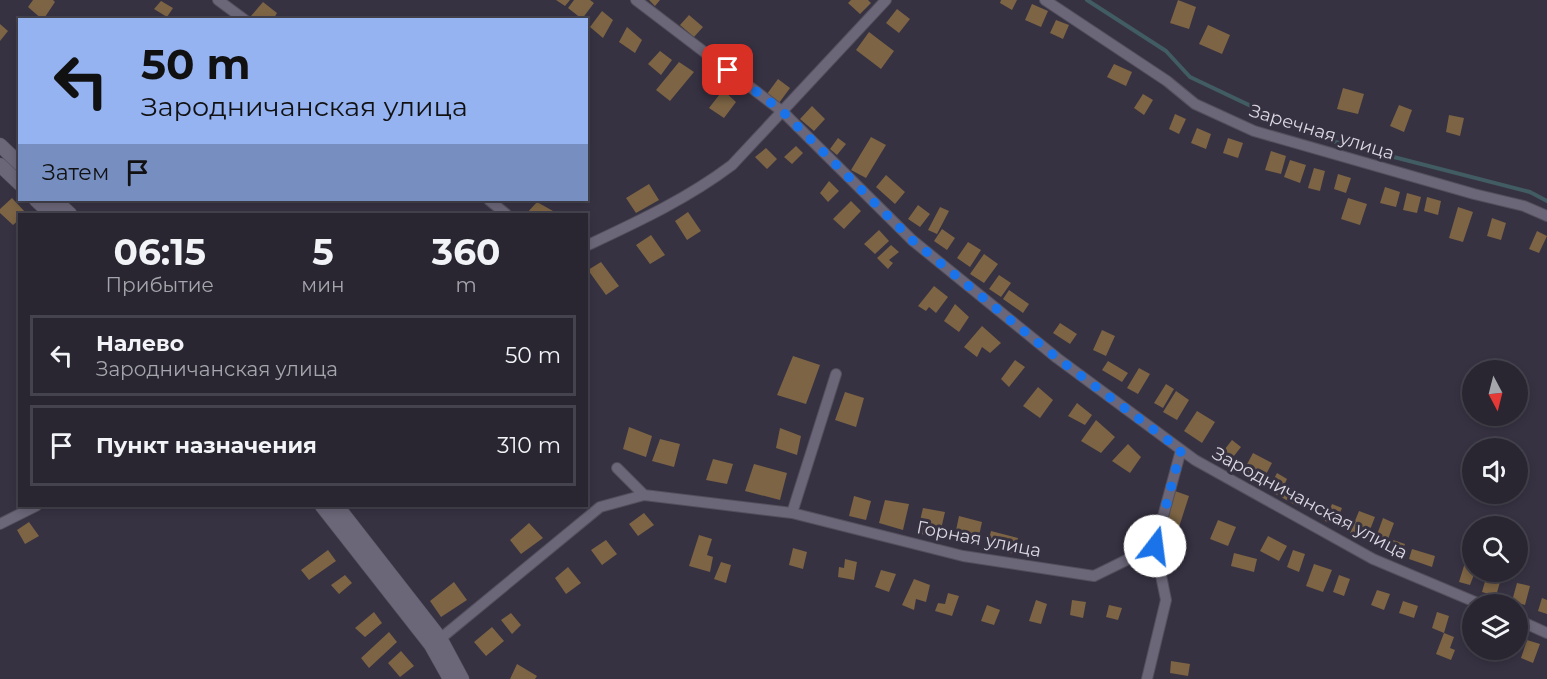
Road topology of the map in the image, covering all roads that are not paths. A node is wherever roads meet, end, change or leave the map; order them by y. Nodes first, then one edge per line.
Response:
1 (218, 0) edge
2 (636, 0) edge
3 (886, 0) edge
4 (1045, 0) edge
5 (242, 18) edge
6 (783, 112) junction
7 (0, 145) edge
8 (18, 162) edge
9 (0, 165) edge
10 (18, 182) edge
11 (37, 201) edge
12 (56, 201) edge
13 (490, 201) edge
14 (50, 213) edge
15 (69, 213) edge
16 (505, 213) edge
17 (1547, 216) edge
18 (588, 245) edge
19 (836, 374) dead end
20 (1181, 450) junction
21 (617, 468) dead end
22 (644, 495) junction
23 (34, 507) edge
24 (323, 507) edge
25 (338, 507) edge
26 (792, 513) junction
27 (0, 524) edge
28 (1155, 546) junction
29 (1462, 597) edge
30 (1528, 624) edge
31 (1547, 633) edge
32 (436, 642) junction
33 (450, 679) edge
34 (462, 679) edge
35 (1147, 679) edge

1 - 5 street
2 - 6 street, Зародничанская улица
3 - 6 street
4 - 17 street, Заречная улица
6 - 18 street
6 - 20 street, Зародничанская улица
7 - 8 street
9 - 10 street
11 - 14 street
12 - 15 street
13 - 16 street
19 - 26 street
20 - 28 street
20 - 29 street, Зародничанская улица
21 - 22 street
22 - 26 street, Горная улица
22 - 32 street
23 - 27 street
24 - 32 street
25 - 32 street
26 - 28 street, Горная улица
28 - 35 street
30 - 31 street
32 - 33 street
32 - 34 street

